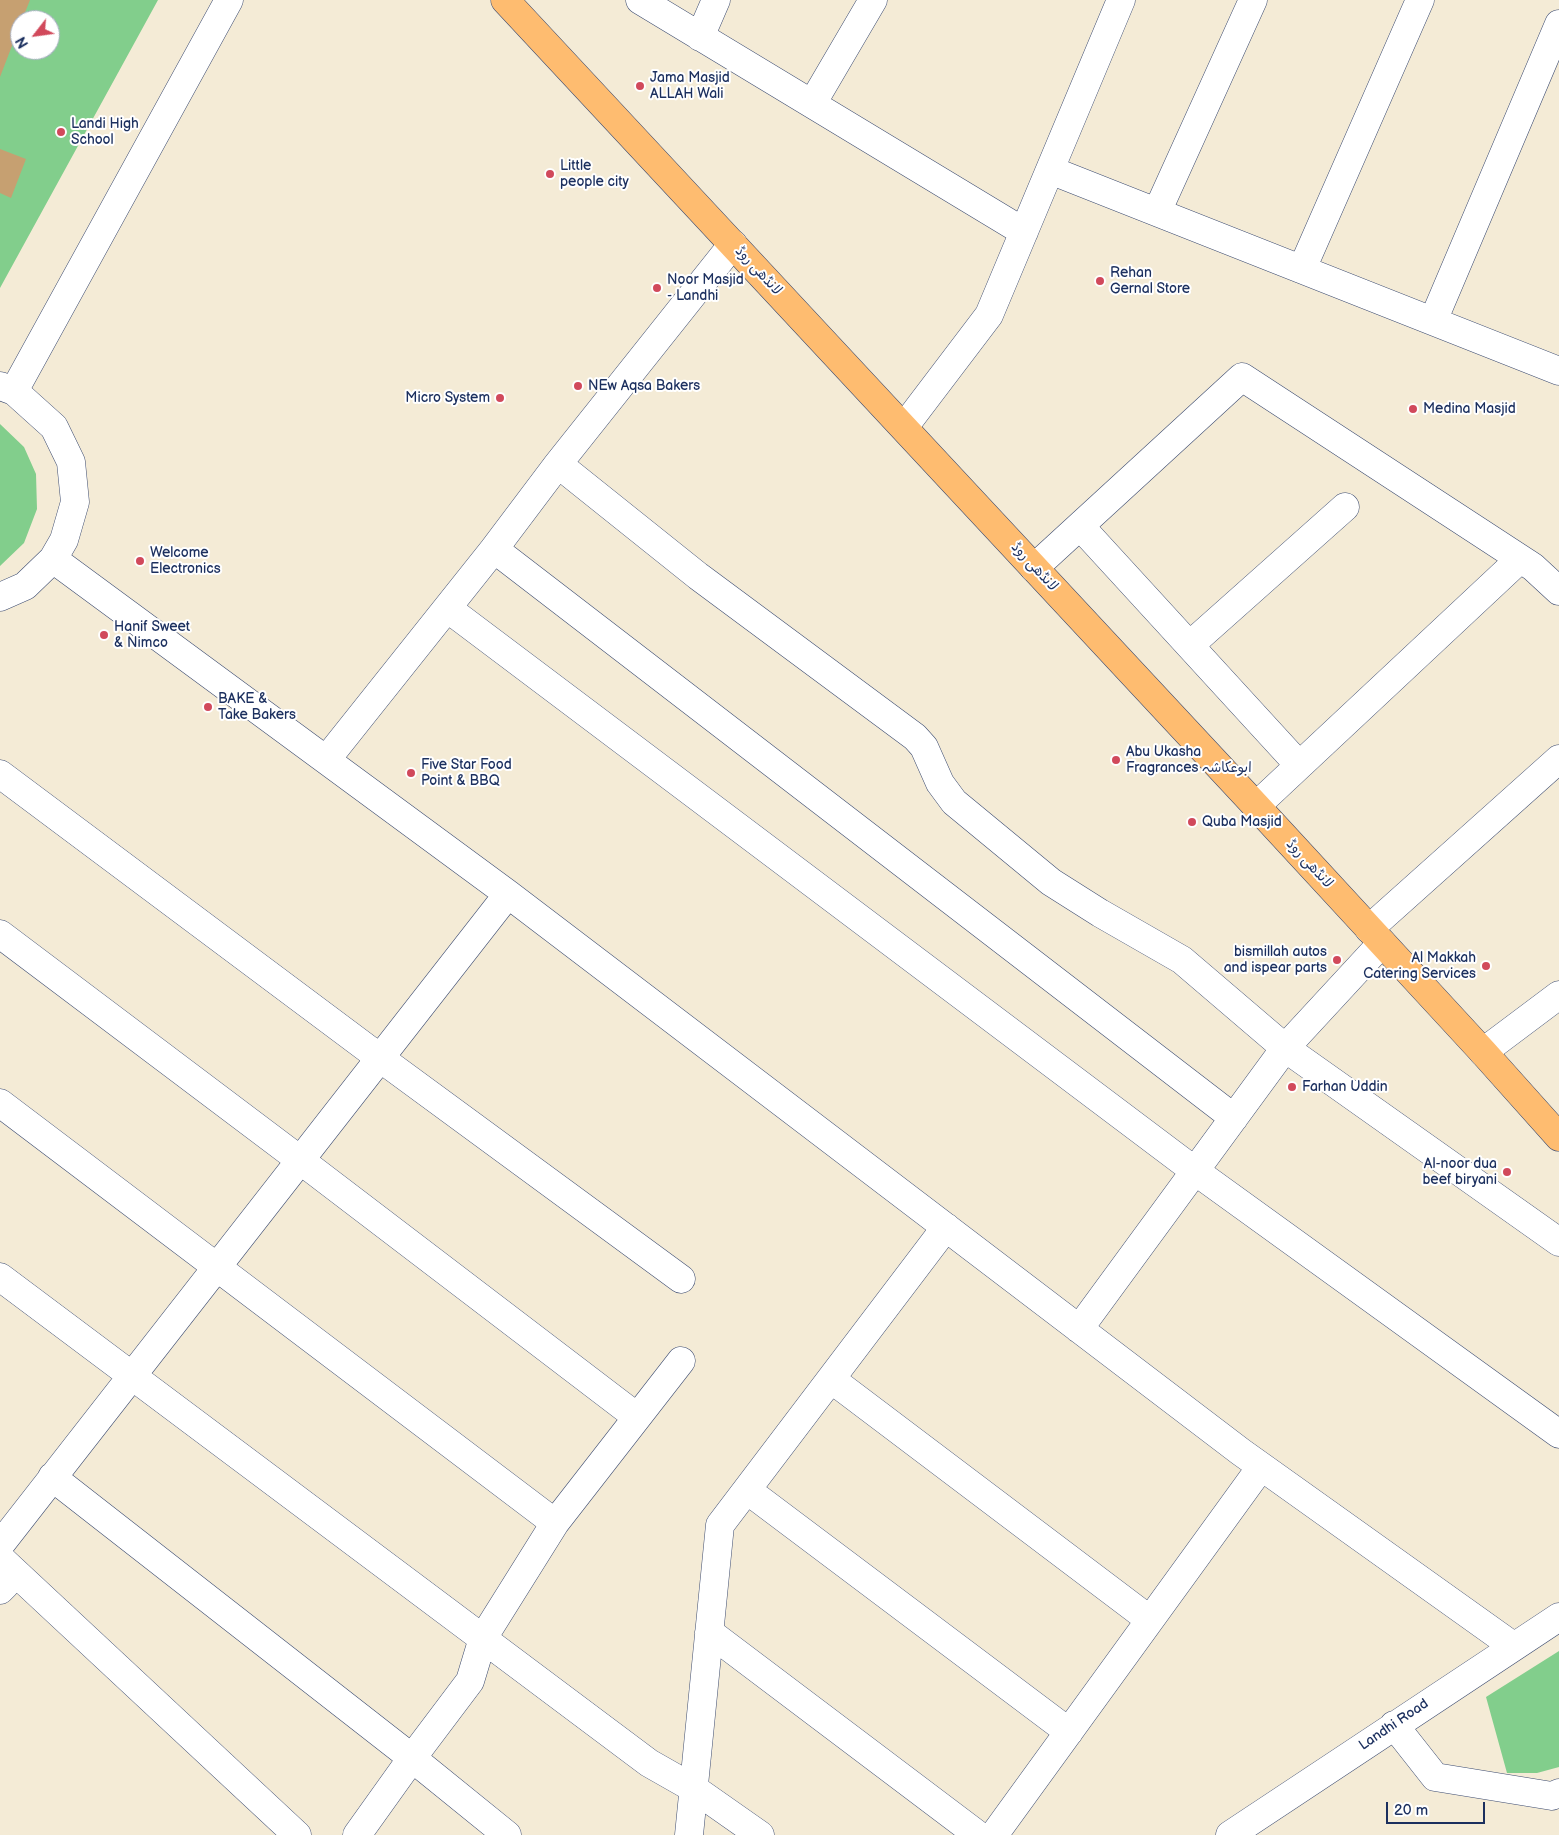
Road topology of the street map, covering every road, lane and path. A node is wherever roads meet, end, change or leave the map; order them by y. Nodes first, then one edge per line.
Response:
1 (229, 0) edge
2 (505, 0) edge
3 (640, 0) edge
4 (716, 0) edge
5 (873, 0) edge
6 (1121, 0) edge
7 (1253, 0) edge
8 (1420, 0) edge
9 (1559, 24) edge
10 (700, 37) junction
11 (812, 104) junction
12 (1050, 170) junction
13 (1157, 212) junction
14 (1024, 232) junction
15 (733, 244) junction
16 (1302, 269) junction
17 (1432, 320) junction
18 (1558, 369) edge
19 (7, 389) edge
20 (904, 428) junction
21 (558, 464) junction
22 (1345, 507) dead end
23 (1080, 526) junction
24 (494, 549) junction
25 (53, 559) junction
26 (1520, 559) junction
27 (1034, 568) junction
28 (1559, 591) edge
29 (0, 597) edge
30 (447, 608) junction
31 (1190, 646) junction
32 (1559, 759) edge
33 (326, 760) junction
34 (1299, 766) junction
35 (0, 774) edge
36 (1256, 806) junction
37 (508, 894) junction
38 (0, 934) edge
39 (1376, 936) junction
40 (1559, 995) edge
41 (1286, 1048) junction
42 (1483, 1052) junction
43 (380, 1058) junction
44 (0, 1104) edge
45 (1234, 1118) junction
46 (1559, 1137) edge
47 (300, 1160) junction
48 (1195, 1170) junction
49 (946, 1227) junction
50 (1559, 1242) edge
51 (217, 1267) junction
52 (0, 1277) edge
53 (681, 1279) dead end
54 (1079, 1328) junction
55 (680, 1361) dead end
56 (132, 1376) junction
57 (831, 1379) junction
58 (638, 1417) junction
59 (1559, 1434) edge
60 (1261, 1467) junction
61 (52, 1477) junction
62 (747, 1490) junction
63 (555, 1523) junction
64 (0, 1545) edge
65 (0, 1558) edge
66 (1559, 1617) edge
67 (1150, 1620) junction
68 (709, 1632) junction
69 (483, 1638) junction
70 (1513, 1646) junction
71 (1394, 1726) junction
72 (1070, 1732) junction
73 (412, 1758) junction
74 (694, 1788) junction
75 (1559, 1792) edge
76 (297, 1835) edge
77 (357, 1835) edge
78 (507, 1835) edge
79 (689, 1835) edge
80 (760, 1835) edge
81 (978, 1835) edge
82 (994, 1835) edge
83 (1230, 1835) edge

1 - 19 street
2 - 15 main road, لانڈھی روڈ
3 - 10 street
4 - 10 street
5 - 11 street
6 - 12 street
7 - 13 street
8 - 16 street
9 - 17 street
10 - 11 street
11 - 14 street
12 - 13 street
12 - 14 street
13 - 16 street
14 - 20 street
15 - 20 main road, لانڈھی روڈ
15 - 21 street
16 - 17 street
17 - 18 street
19 - 25 street
20 - 27 main road, لانڈھی روڈ
21 - 24 street
21 - 41 street
22 - 31 street
23 - 26 street
23 - 27 street
23 - 31 street
24 - 30 street
24 - 45 street
25 - 29 street
25 - 33 street
26 - 28 street
26 - 34 street
27 - 36 main road, لانڈھی روڈ
30 - 33 street
30 - 48 street
31 - 34 street
32 - 39 street
33 - 37 street
34 - 36 street
35 - 43 street
36 - 39 main road, لانڈھی روڈ
37 - 43 street
37 - 49 street
38 - 47 street
39 - 41 street
39 - 42 main road, لانڈھی روڈ
40 - 42 street
41 - 45 street
41 - 50 street
42 - 46 main road, لانڈھی روڈ
43 - 47 street
43 - 53 street
44 - 51 street
45 - 48 street
47 - 51 street
47 - 58 street
48 - 54 street
48 - 59 street
49 - 54 street
49 - 57 street
51 - 56 street
51 - 63 street
52 - 56 street
54 - 60 street
55 - 58 street
56 - 61 street
56 - 69 street
57 - 62 street
57 - 67 street
58 - 63 street
60 - 67 street
60 - 70 street
61 - 64 street
61 - 73 street
62 - 68 street
62 - 72 street
63 - 69 street
65 - 76 street
66 - 70 street, Landhi Road
67 - 72 street
68 - 74 street
68 - 81 street
69 - 73 street
69 - 74 street
70 - 71 street, Landhi Road
71 - 75 street
71 - 83 street, Landhi Road
72 - 82 street
73 - 77 street
73 - 78 street
74 - 79 street
74 - 80 street

